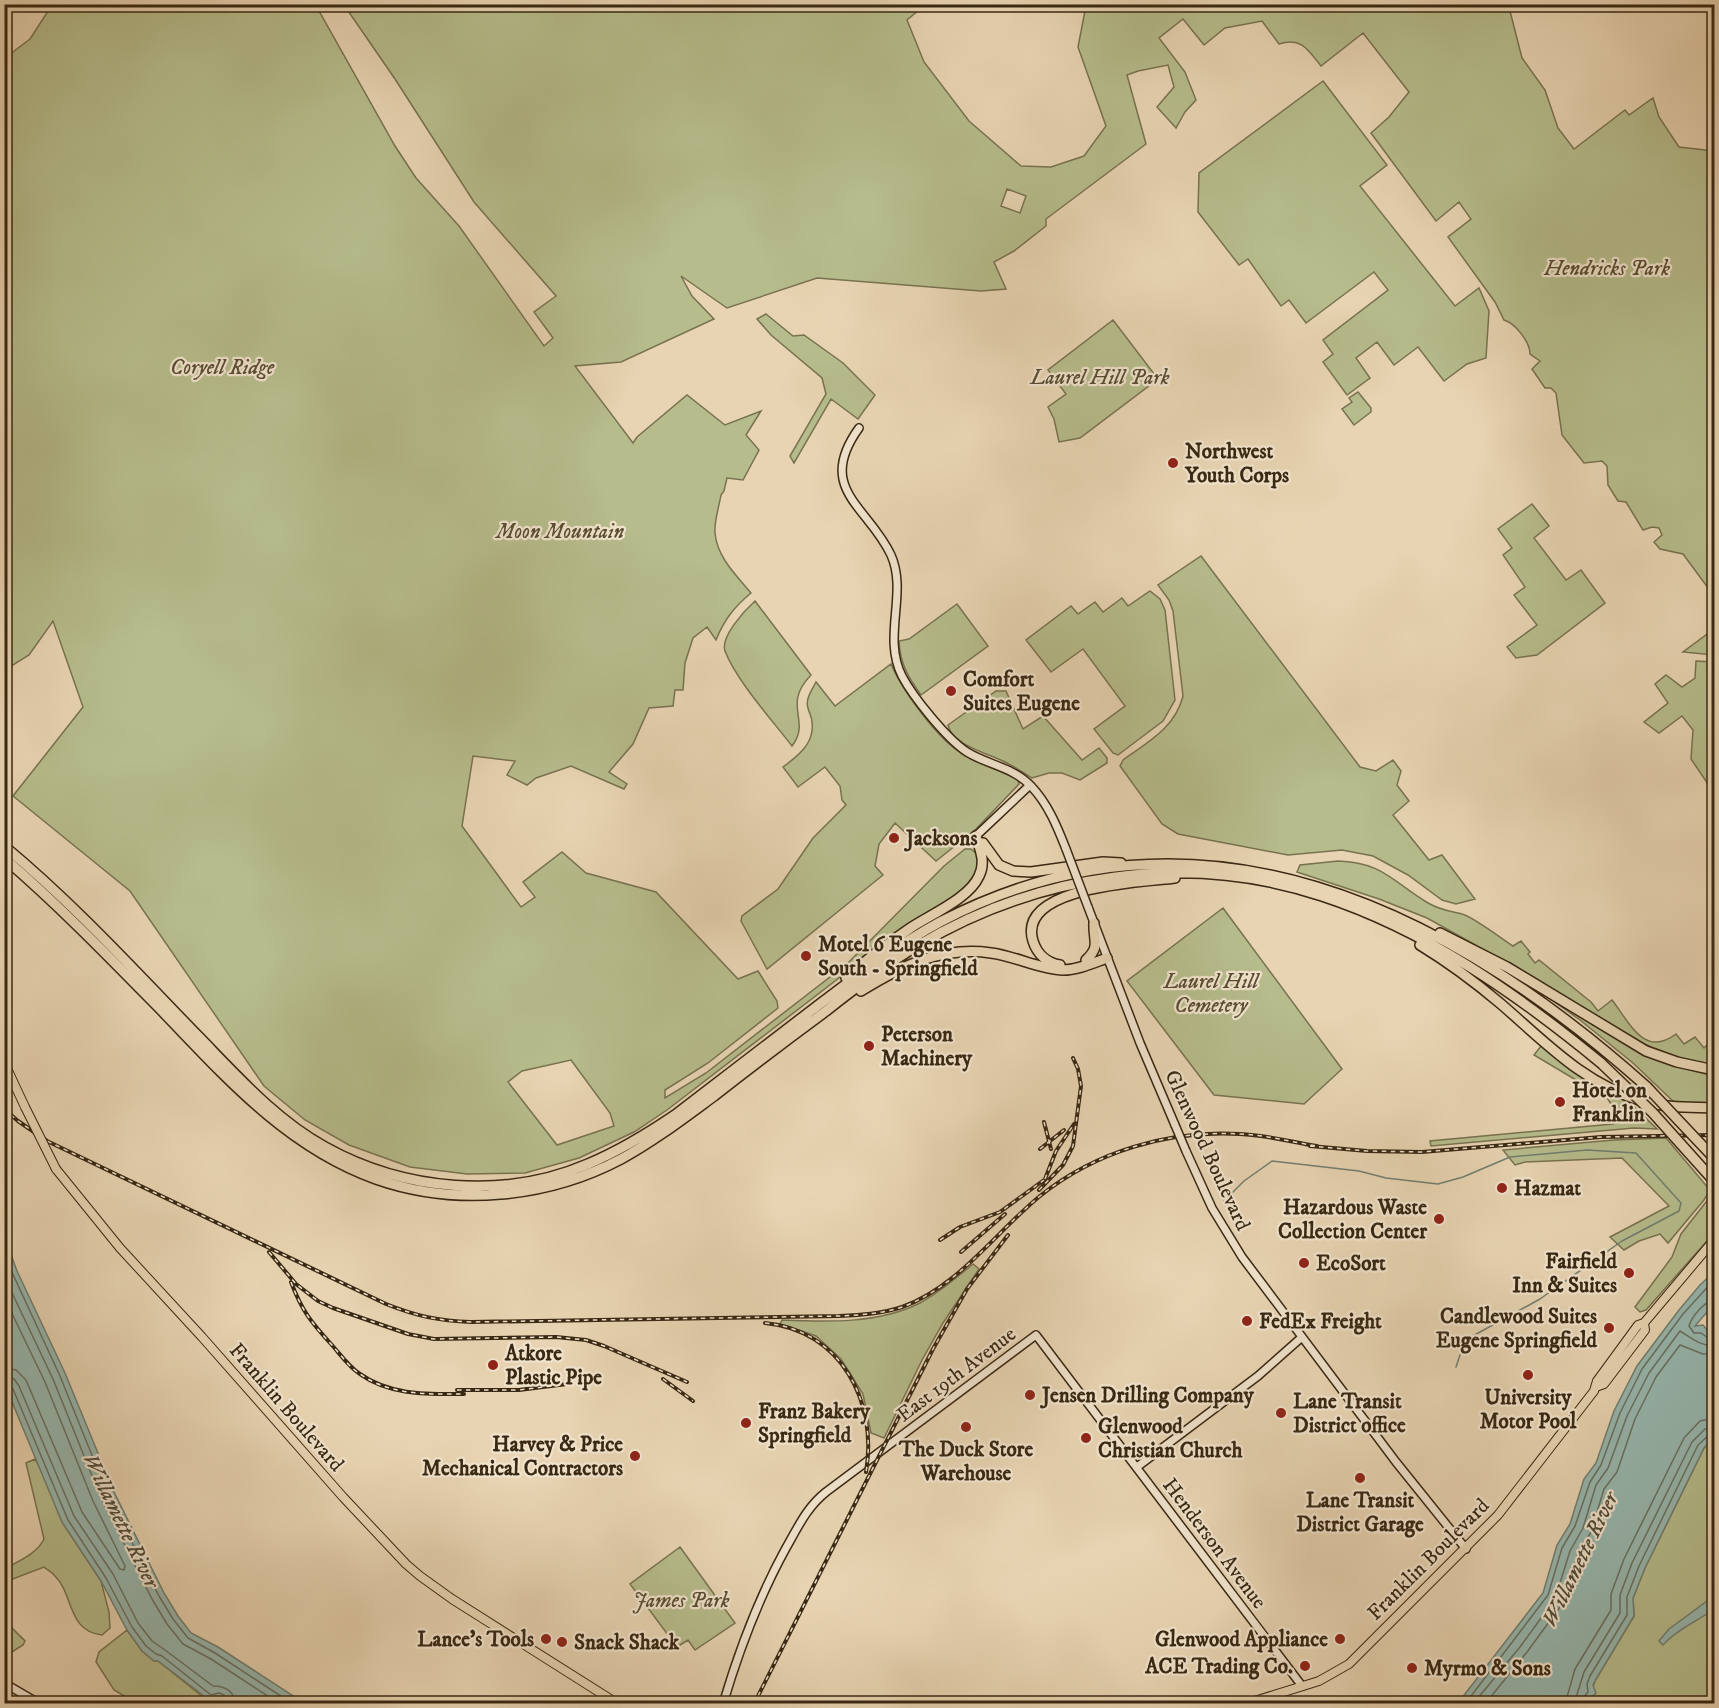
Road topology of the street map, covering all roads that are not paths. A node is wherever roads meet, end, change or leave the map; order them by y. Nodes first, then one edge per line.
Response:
1 (859, 428) dead end
2 (1030, 785) junction
3 (976, 836) junction
4 (4, 846) edge
5 (4, 858) edge
6 (1138, 866) junction
7 (1209, 874) junction
8 (1398, 918) junction
9 (1386, 921) junction
10 (1094, 923) junction
11 (1106, 955) junction
12 (1086, 960) junction
13 (804, 1022) junction
14 (4, 1062) edge
15 (1714, 1070) edge
16 (1714, 1108) edge
17 (1714, 1158) edge
18 (1714, 1180) edge
19 (1713, 1244) edge
20 (1036, 1335) joint
21 (1302, 1337) junction
22 (1137, 1467) junction
23 (1466, 1549) junction
24 (4, 1683) edge
25 (1302, 1686) junction
26 (40, 1704) edge
27 (618, 1704) edge
28 (723, 1704) edge
29 (1245, 1704) edge

1 - 2 street
2 - 3 street
2 - 10 street, Glenwood Boulevard, bridge
3 - 6 highway
3 - 13 highway
4 - 13 highway
5 - 13 highway
6 - 8 highway
6 - 13 highway
7 - 9 highway
7 - 12 highway
7 - 13 highway
8 - 15 highway
8 - 17 highway, bridge
9 - 16 highway
9 - 18 highway, bridge
10 - 11 street, Glenwood Boulevard
10 - 12 highway
11 - 12 highway
11 - 13 highway
11 - 21 street, Glenwood Boulevard, bridge
14 - 27 main road, Franklin Boulevard, bridge
19 - 23 main road, Franklin Boulevard
20 - 22 street, Henderson Avenue
20 - 28 street, East 19th Avenue
21 - 22 street
21 - 23 street, Glenwood Boulevard
22 - 25 street, Henderson Avenue
23 - 25 main road, Franklin Boulevard
24 - 26 street
25 - 29 main road, Franklin Boulevard

